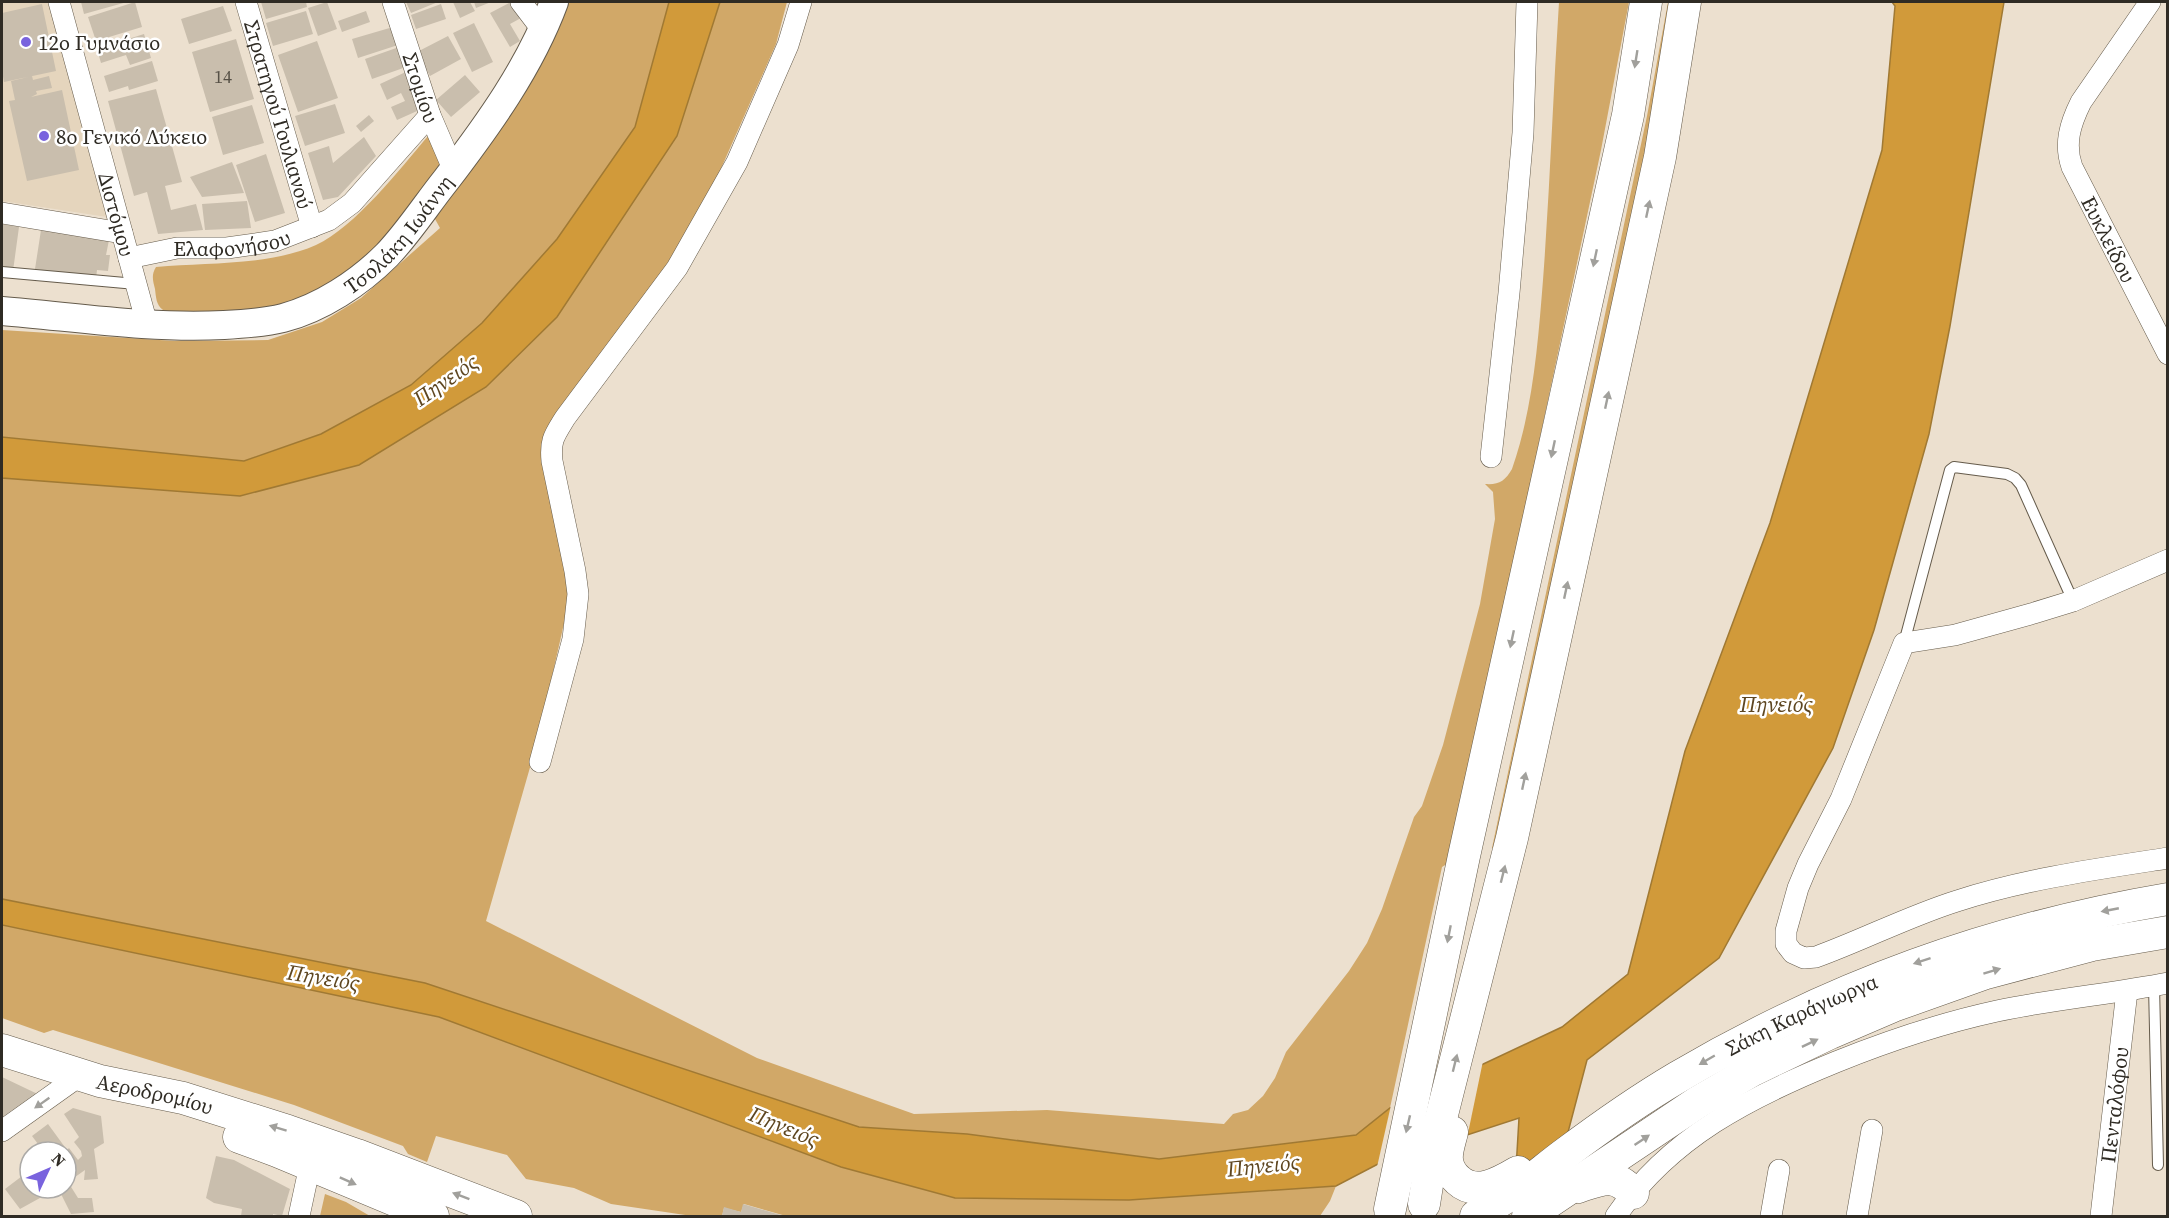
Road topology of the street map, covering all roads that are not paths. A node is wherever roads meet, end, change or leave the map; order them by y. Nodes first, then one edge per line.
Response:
1 (59, 2) edge
2 (246, 2) edge
3 (393, 2) edge
4 (521, 2) edge
5 (554, 2) edge
6 (801, 2) edge
7 (1527, 2) edge
8 (1646, 2) edge
9 (1685, 2) edge
10 (2150, 2) edge
11 (543, 31) junction
12 (430, 116) junction
13 (454, 171) junction
14 (2, 213) edge
15 (312, 227) junction
16 (122, 233) junction
17 (129, 258) junction
18 (2, 272) edge
19 (136, 284) junction
20 (2, 311) edge
21 (147, 324) junction
22 (2168, 354) edge
23 (1491, 457) dead end
24 (2168, 560) edge
25 (2073, 601) junction
26 (1904, 643) junction
27 (540, 762) dead end
28 (2168, 858) edge
29 (2168, 899) edge
30 (2168, 932) edge
31 (2161, 984) edge
32 (2127, 991) junction
33 (2, 1050) edge
34 (91, 1077) junction
35 (1872, 1130) dead end
36 (2, 1131) edge
37 (1439, 1160) junction
38 (310, 1165) junction
39 (2158, 1165) dead end
40 (1779, 1170) dead end
41 (1582, 1183) junction
42 (1476, 1202) edge
43 (1625, 1205) edge
44 (1383, 1213) edge
45 (1437, 1213) edge
46 (299, 1216) edge
47 (433, 1216) edge
48 (516, 1216) edge
49 (1528, 1216) edge
50 (1771, 1216) edge
51 (1857, 1216) edge
52 (2101, 1216) edge

1 - 16 street, Διστόμου
2 - 15 street, Στρατηγού Γουλιανού
3 - 12 street, Στομίου
4 - 11 street
5 - 11 street, Τσολάκη Ιωάννη
6 - 27 street
7 - 23 street
8 -> 44 main road
37 -> 9 main road
10 - 22 street, Ευκλείδου
11 - 13 street, Τσολάκη Ιωάννη
12 - 13 street, Στομίου
12 - 15 street, Ελαφονήσου
13 - 21 street, Τσολάκη Ιωάννη
14 - 16 street
15 - 17 street, Ελαφονήσου
16 - 17 street, Διστόμου
17 - 19 street, Διστόμου
18 - 19 lane
19 - 21 street, Διστόμου
20 - 21 street, Τσολάκη Ιωάννη
24 - 25 street
25 - 26 street
25 - 26 lane
26 - 28 street
29 -> 42 main road, Σάκη Καράγιωργα
41 -> 30 main road, Σάκη Καράγιωργα
31 - 32 street
31 - 39 lane
32 - 43 street
32 - 52 street, Πενταλόφου
33 - 34 main road
34 -> 36 street
34 - 38 main road, Αεροδρομίου
48 -> 34 main road, Αεροδρομίου
35 - 51 street
37 - 42 main road
37 - 45 main road
38 - 46 street
38 -> 47 main road, Αεροδρομίου
40 - 50 street
41 - 43 main road
41 - 49 main road, Σάκη Καράγιωργα
44 - 45 main road

